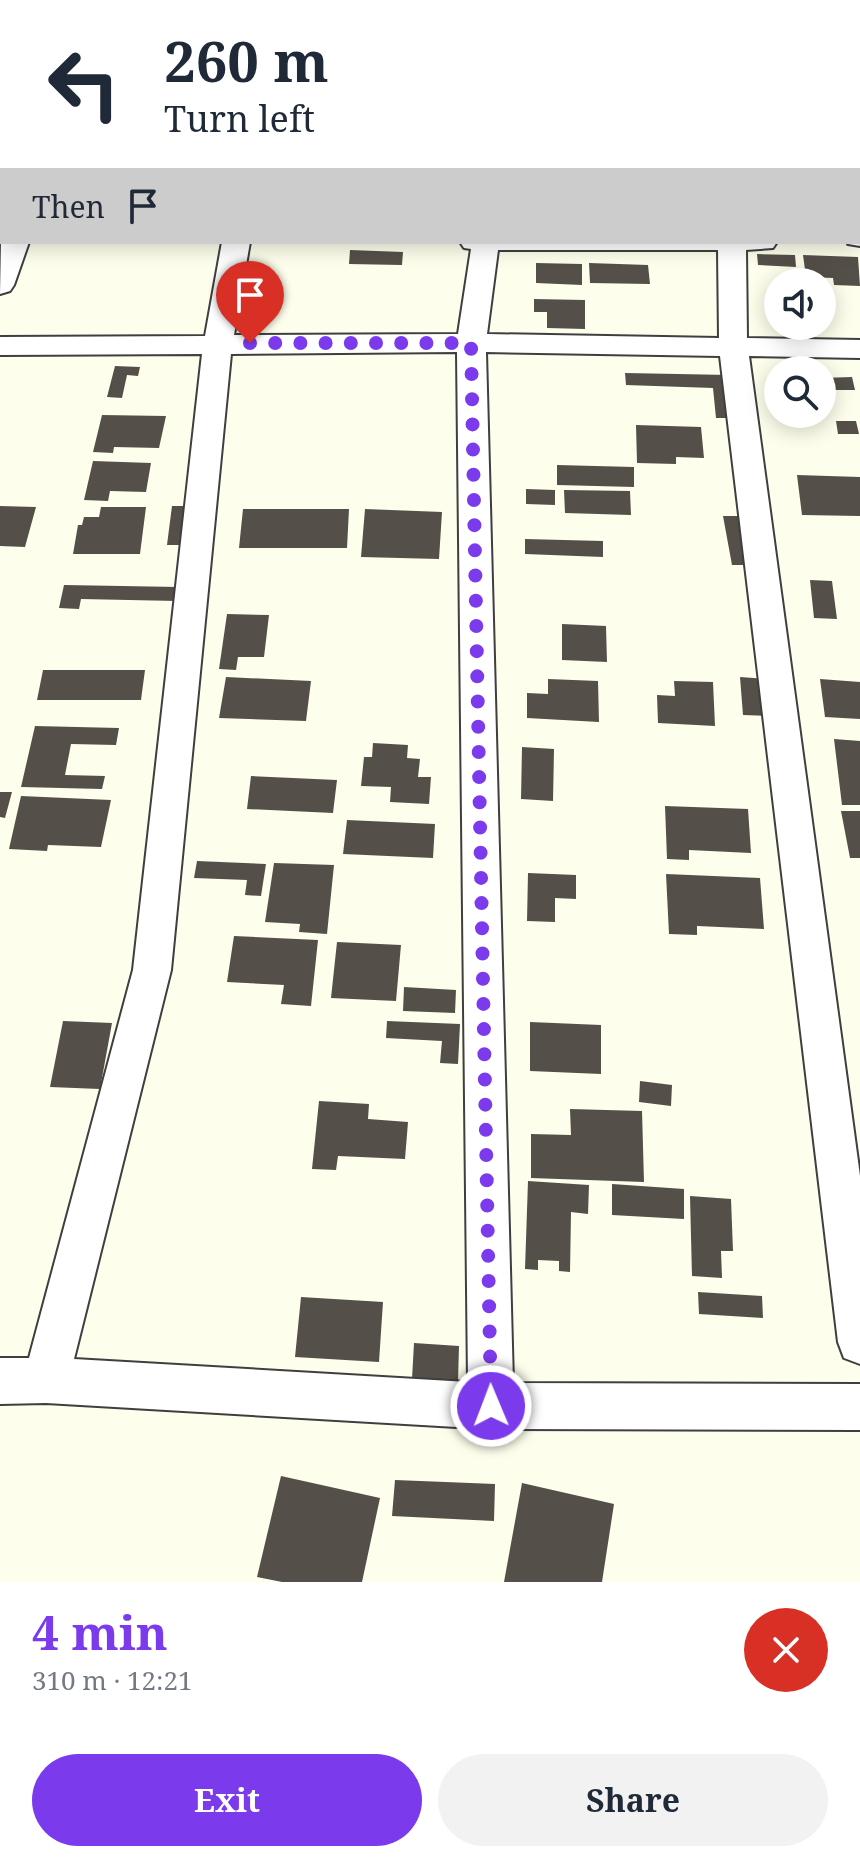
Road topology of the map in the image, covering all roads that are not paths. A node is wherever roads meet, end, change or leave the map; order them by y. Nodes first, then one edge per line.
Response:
1 (14, 244) edge
2 (236, 244) edge
3 (486, 244) edge
4 (742, 244) edge
5 (0, 285) edge
6 (218, 343) junction
7 (471, 343) junction
8 (0, 346) edge
9 (733, 347) junction
10 (860, 349) edge
11 (860, 1342) edge
12 (46, 1380) junction
13 (0, 1381) edge
14 (491, 1406) junction
15 (860, 1407) edge

1 - 5 street
2 - 6 street
3 - 7 street
4 - 9 street
6 - 7 street
6 - 8 street
6 - 12 street
7 - 9 street
7 - 14 street
9 - 10 street
9 - 11 street
12 - 13 street
12 - 14 street
14 - 15 street

